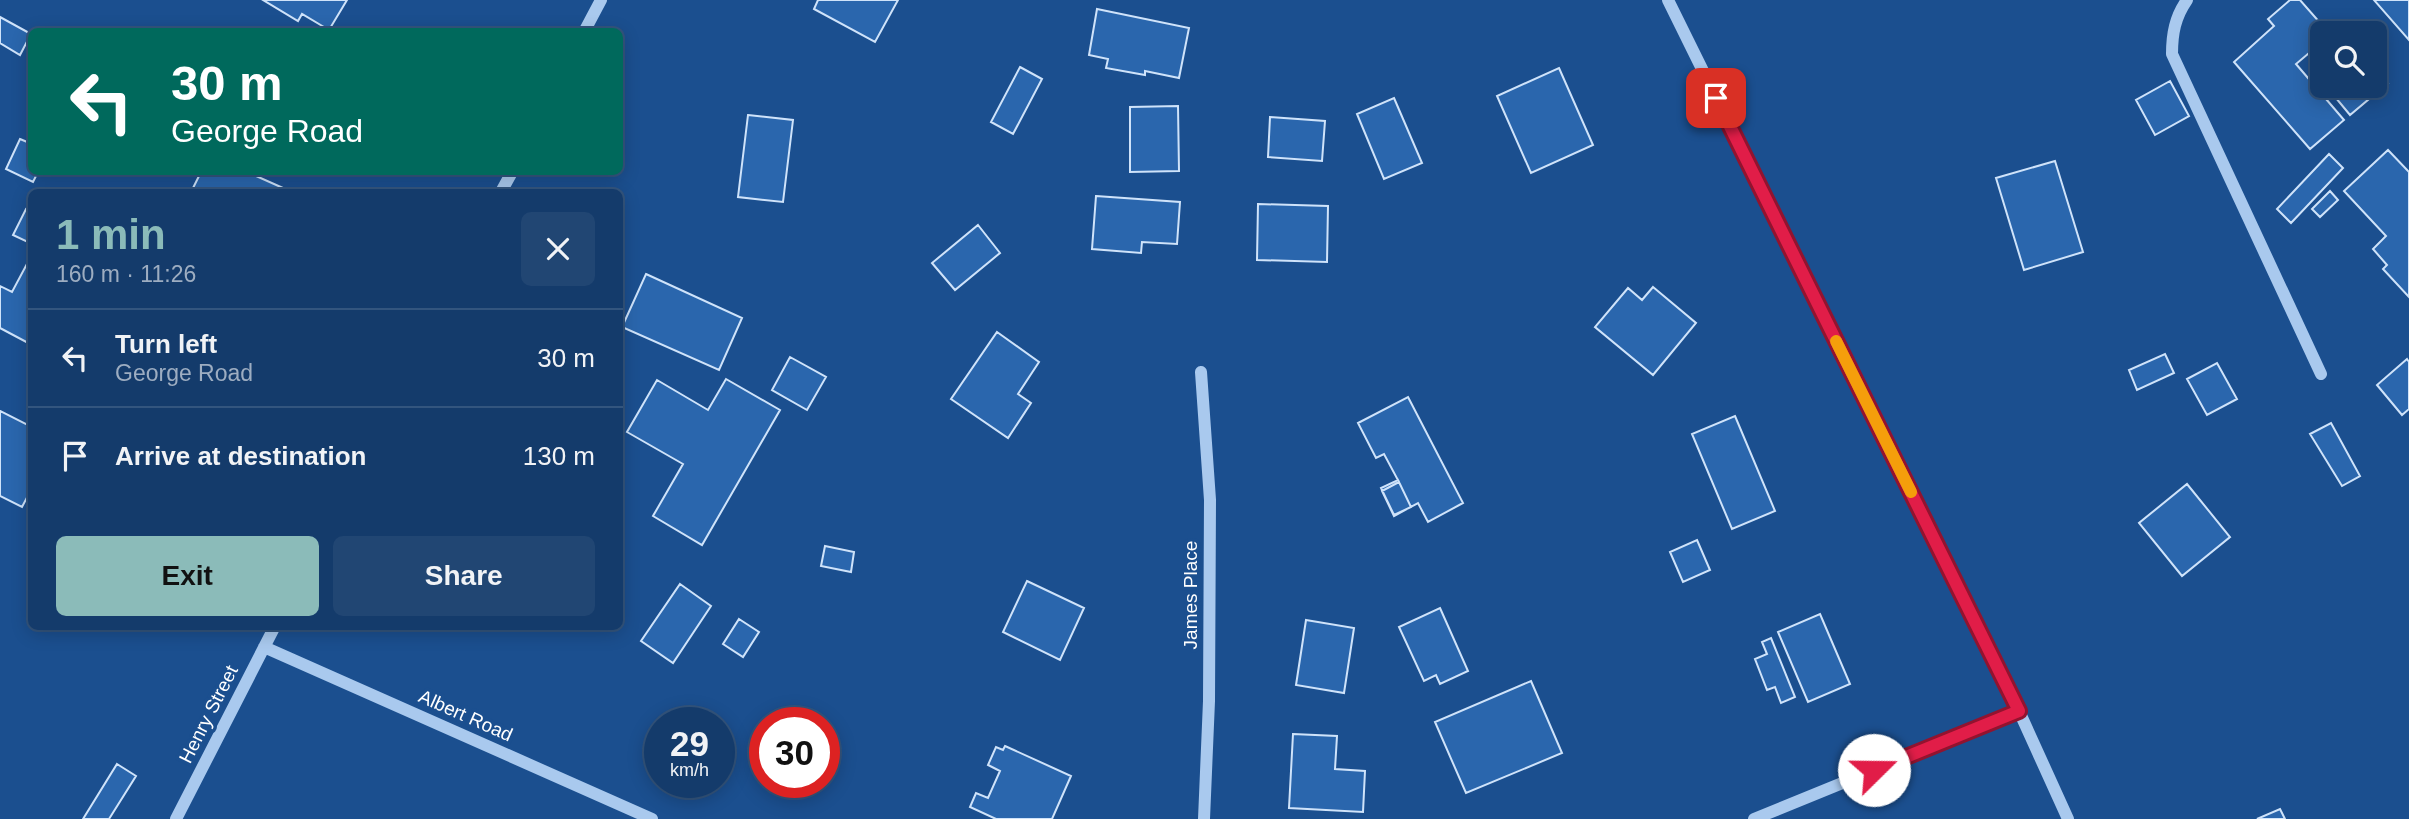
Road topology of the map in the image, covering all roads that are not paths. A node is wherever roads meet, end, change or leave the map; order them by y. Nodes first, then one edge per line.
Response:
1 (601, 0) edge
2 (1668, 0) edge
3 (2187, 0) edge
4 (586, 28) edge
5 (1201, 372) dead end
6 (2320, 374) dead end
7 (273, 630) edge
8 (264, 647) junction
9 (2019, 711) junction
10 (176, 819) edge
11 (652, 819) edge
12 (1204, 819) edge
13 (1754, 819) edge
14 (2068, 819) edge

1 - 4 street
2 - 9 street
3 - 6 street
5 - 12 street, James Place
7 - 8 street, Henry Street
8 - 10 street, Henry Street
8 - 11 street, Albert Road
9 - 13 street
9 - 14 street

